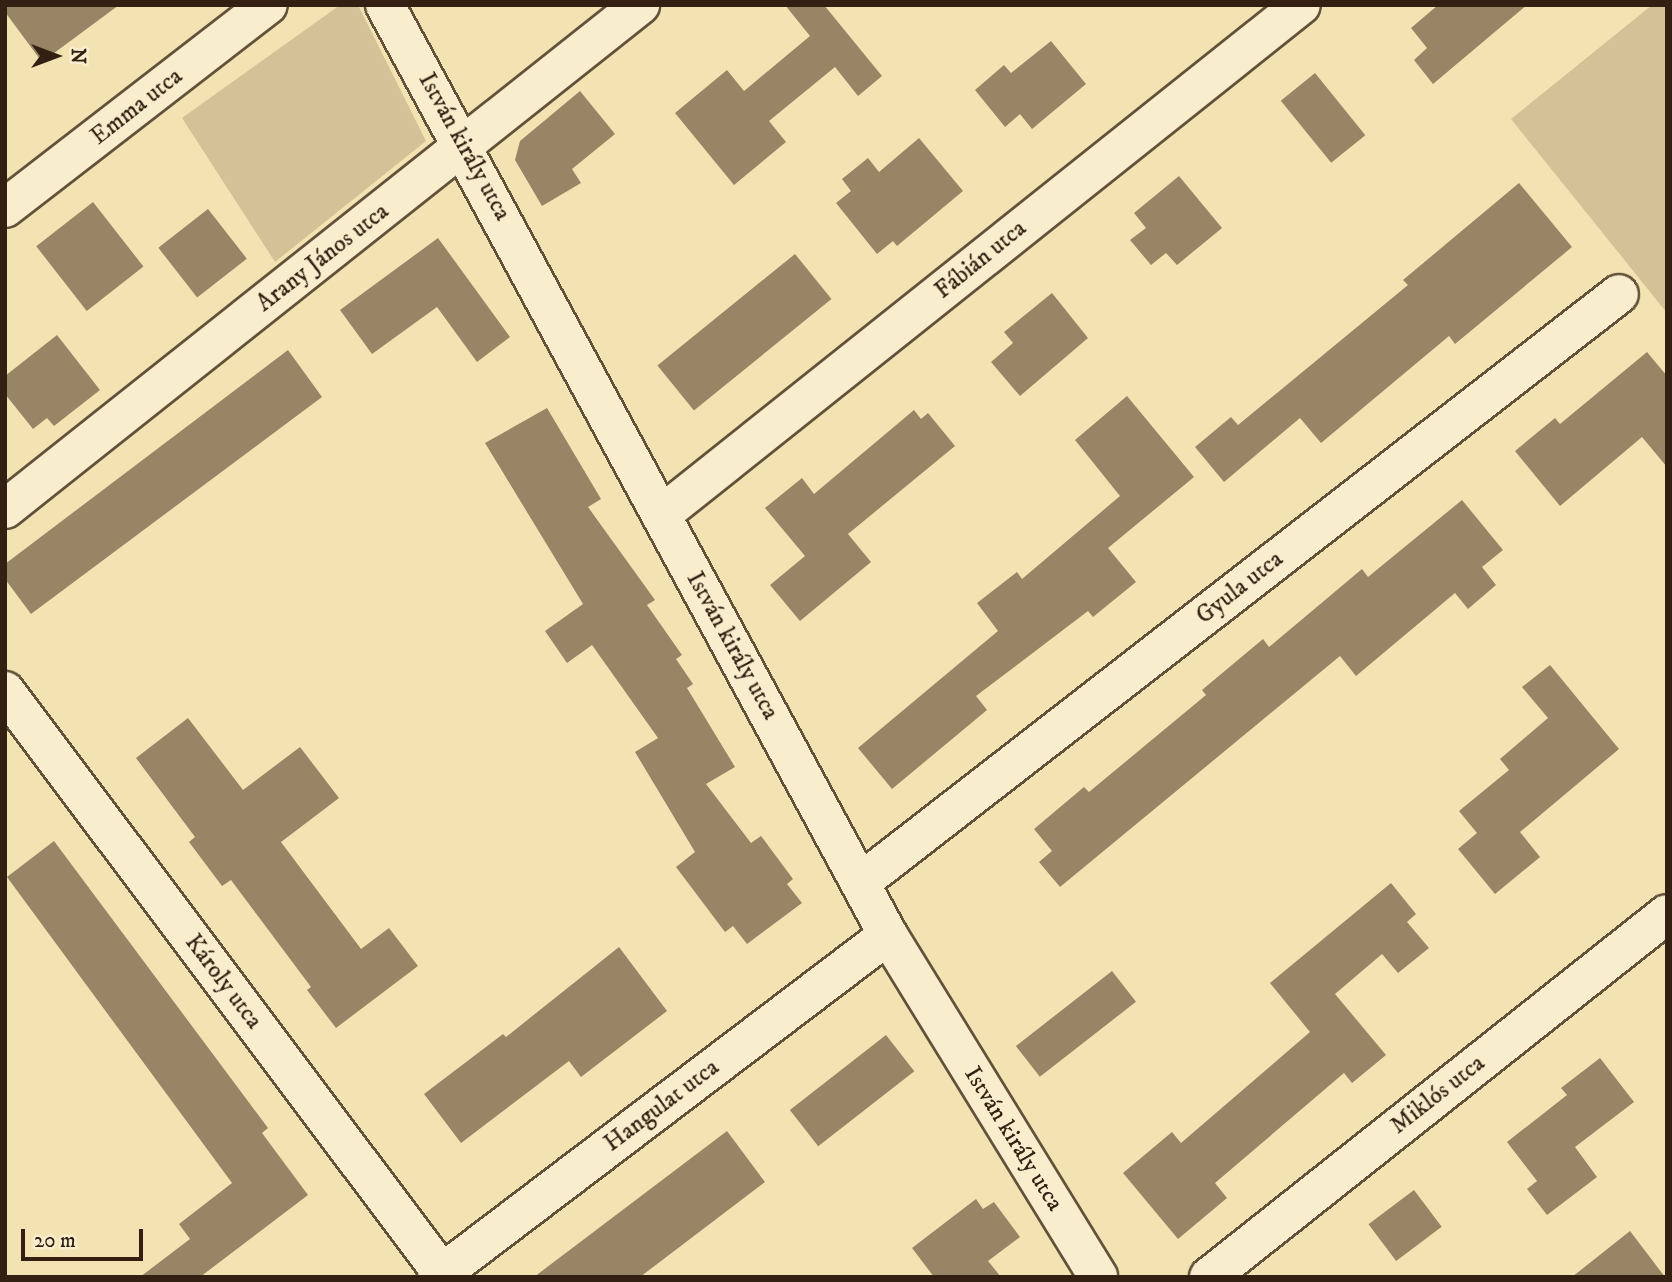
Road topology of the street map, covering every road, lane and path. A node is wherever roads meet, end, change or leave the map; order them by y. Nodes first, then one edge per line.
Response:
1 (268, 5) edge
2 (385, 5) edge
3 (640, 5) edge
4 (1301, 5) edge
5 (464, 146) junction
6 (5, 208) edge
7 (1619, 294) dead end
8 (5, 509) edge
9 (661, 515) junction
10 (5, 691) edge
11 (861, 882) junction
12 (1667, 914) edge
13 (888, 935) junction
14 (439, 1275) edge
15 (1098, 1277) edge
16 (1209, 1277) edge

1 - 6 street, Emma utca
2 - 5 street, István király utca
3 - 5 street, Arany János utca
4 - 9 street, Fábián utca
5 - 8 street, Arany János utca
5 - 9 street, István király utca
7 - 11 street, Gyula utca
9 - 11 street, István király utca
10 - 14 street, Károly utca
11 - 13 street, István király utca
12 - 16 street, Miklós utca
13 - 14 street, Hangulat utca
13 - 15 street, István király utca

